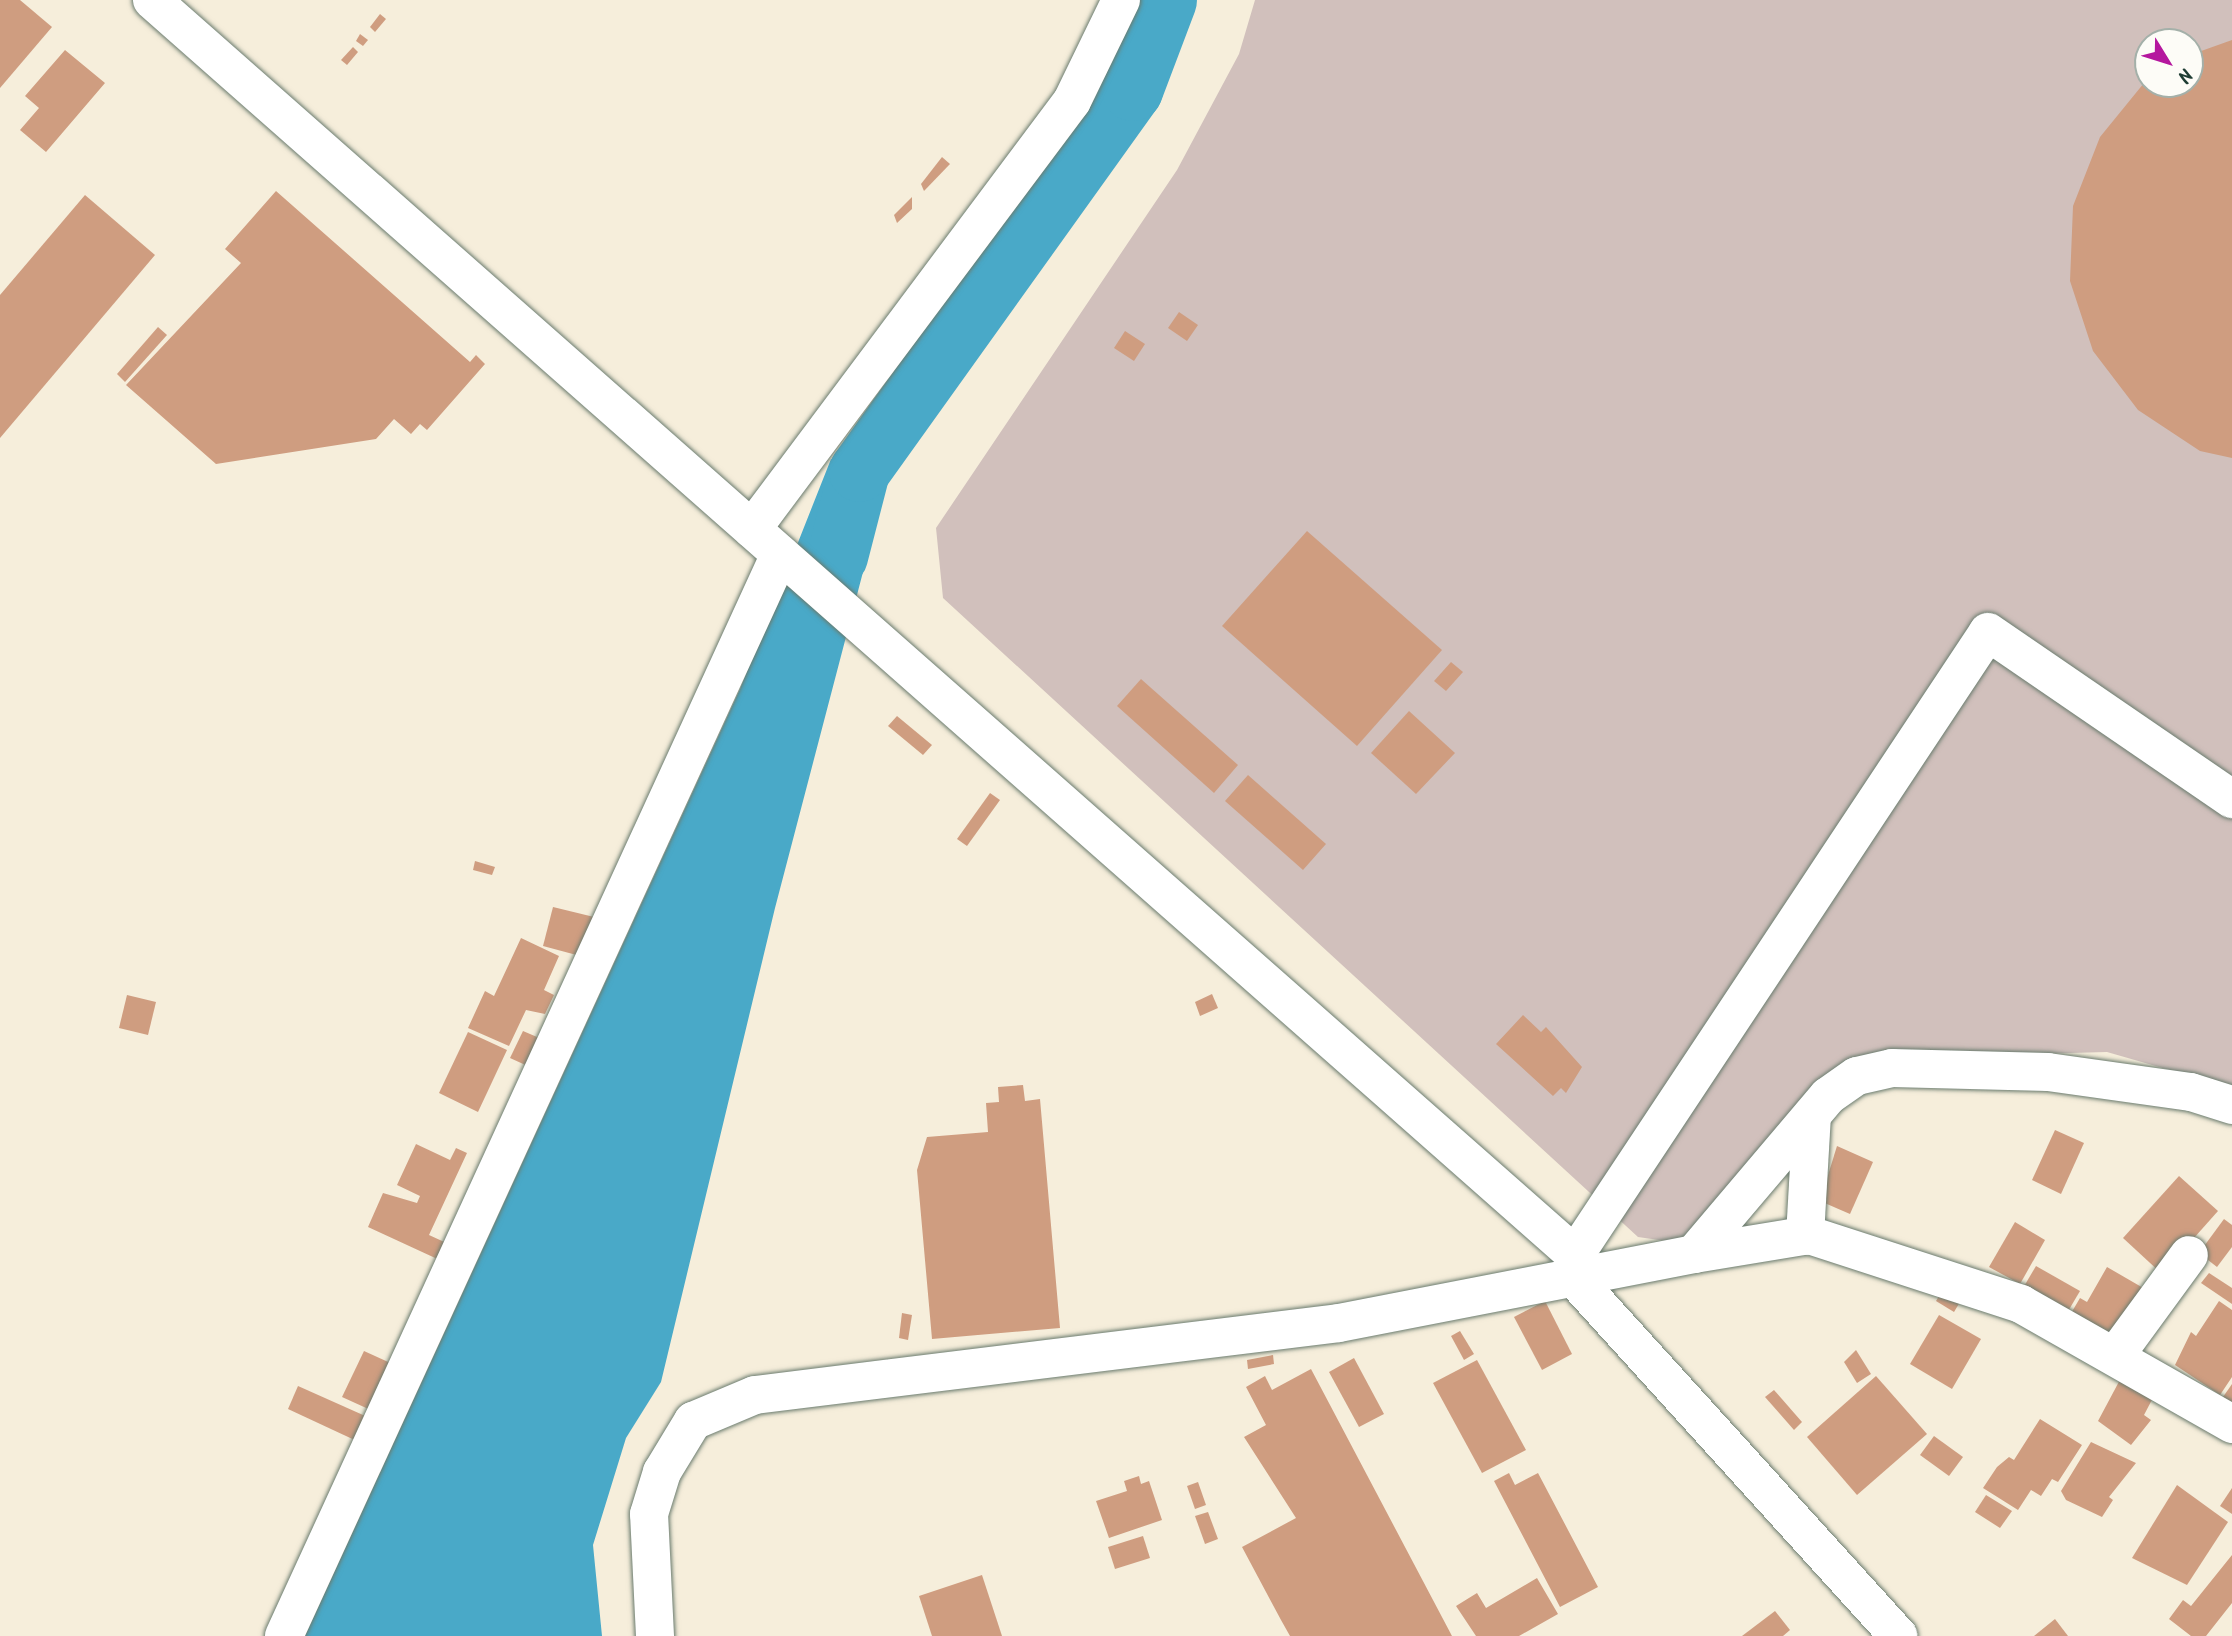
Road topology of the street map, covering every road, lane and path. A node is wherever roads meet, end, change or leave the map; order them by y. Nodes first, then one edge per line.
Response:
1 (152, 0) edge
2 (1121, 0) edge
3 (752, 529) junction
4 (784, 559) junction
5 (2232, 799) edge
6 (2232, 1105) edge
7 (1812, 1116) junction
8 (1805, 1236) junction
9 (1694, 1254) junction
10 (2189, 1255) dead end
11 (1573, 1265) junction
12 (2115, 1356) junction
13 (2232, 1424) edge
14 (284, 1636) edge
15 (655, 1636) edge
16 (1899, 1636) edge

1 - 3 street
2 - 3 street
3 - 4 street
4 - 11 street
4 - 14 street
5 - 11 street
6 - 7 street
7 - 8 street
7 - 9 street
8 - 9 street
8 - 12 street
9 - 11 street
10 - 12 street
11 - 15 street
11 - 16 street
12 - 13 street

